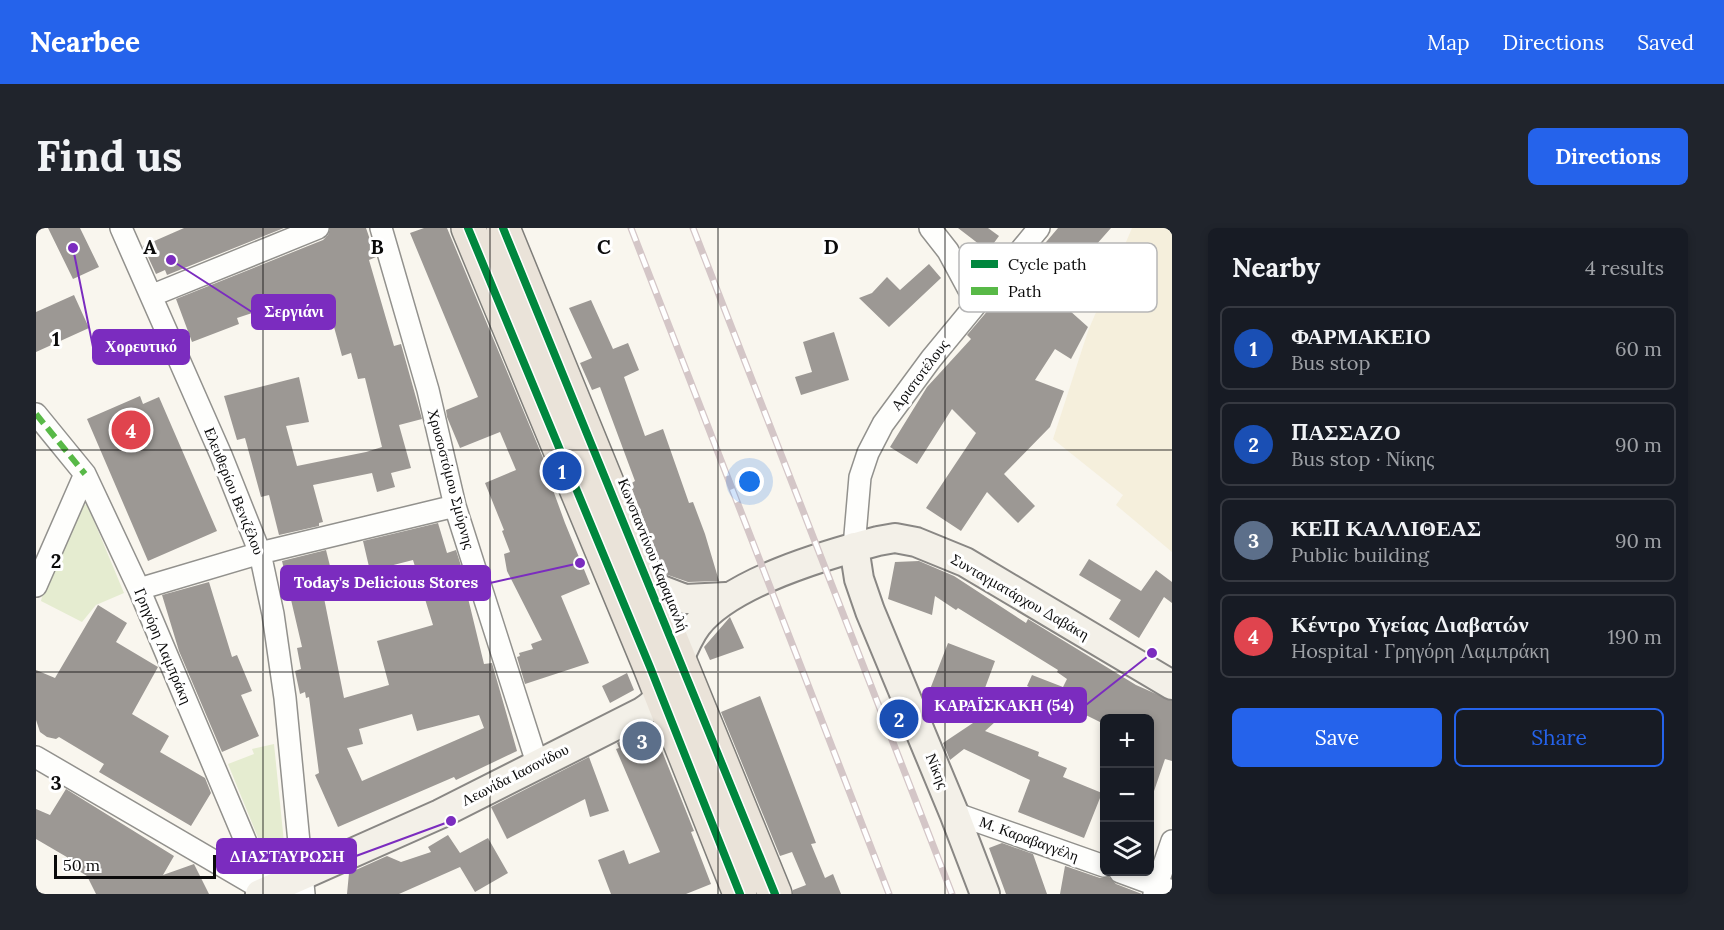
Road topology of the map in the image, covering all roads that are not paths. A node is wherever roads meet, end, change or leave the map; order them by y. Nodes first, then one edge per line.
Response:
1 (122, 228) edge
2 (318, 228) edge
3 (381, 228) edge
4 (468, 228) edge
5 (502, 228) edge
6 (930, 228) edge
7 (1039, 228) edge
8 (1026, 243) edge
9 (959, 271) edge
10 (153, 295) junction
11 (969, 312) edge
12 (36, 414) edge
13 (85, 474) junction
14 (455, 506) junction
15 (854, 547) junction
16 (260, 554) junction
17 (36, 586) edge
18 (651, 586) junction
19 (138, 589) junction
20 (726, 597) junction
21 (680, 657) junction
22 (1172, 685) edge
23 (662, 696) junction
24 (36, 757) edge
25 (537, 763) junction
26 (954, 813) junction
27 (1172, 841) edge
28 (1100, 865) edge
29 (1129, 876) edge
30 (303, 885) edge
31 (1161, 890) edge
32 (263, 893) edge
33 (740, 894) edge
34 (775, 894) edge
35 (984, 894) edge

1 - 10 street, Ελευθερίου Βενιζέλου
2 - 10 street
3 - 14 street, Χρυσοστόμου Σμύρνης
4 - 23 main road
5 - 18 main road, Κωνσταντίνου Καραμανλή
6 - 9 street
7 - 8 street, Αριστοτέλους
10 - 16 street, Ελευθερίου Βενιζέλου
11 - 15 street, Αριστοτέλους
12 - 13 street, Γρηγόρη Λαμπράκη
13 - 17 street
13 - 19 street, Γρηγόρη Λαμπράκη
14 - 16 street
14 - 25 street, Χρυσοστόμου Σμύρνης
15 - 20 street, Συνταγματάρχου Δαβάκη
15 - 22 street, Συνταγματάρχου Δαβάκη
15 - 26 street, Νίκης
16 - 19 street
16 - 30 street, Ελευθερίου Βενιζέλου
18 - 20 street, Συνταγματάρχου Δαβάκη
18 - 21 main road, Κωνσταντίνου Καραμανλή
19 - 32 street, Γρηγόρη Λαμπράκη
20 - 21 street, Συνταγματάρχου Δαβάκη
21 - 23 street, Λεωνίδα Ιασονίδου
21 - 34 main road, Κωνσταντίνου Καραμανλή
23 - 25 street, Λεωνίδα Ιασονίδου
23 - 33 main road
24 - 32 street
25 - 30 street, Λεωνίδα Ιασονίδου
26 - 28 street, Μ. Καραβαγγέλη
26 - 35 street, Νίκης
27 - 31 street
29 - 31 street
30 - 32 street, Λεωνίδα Ιασονίδου

